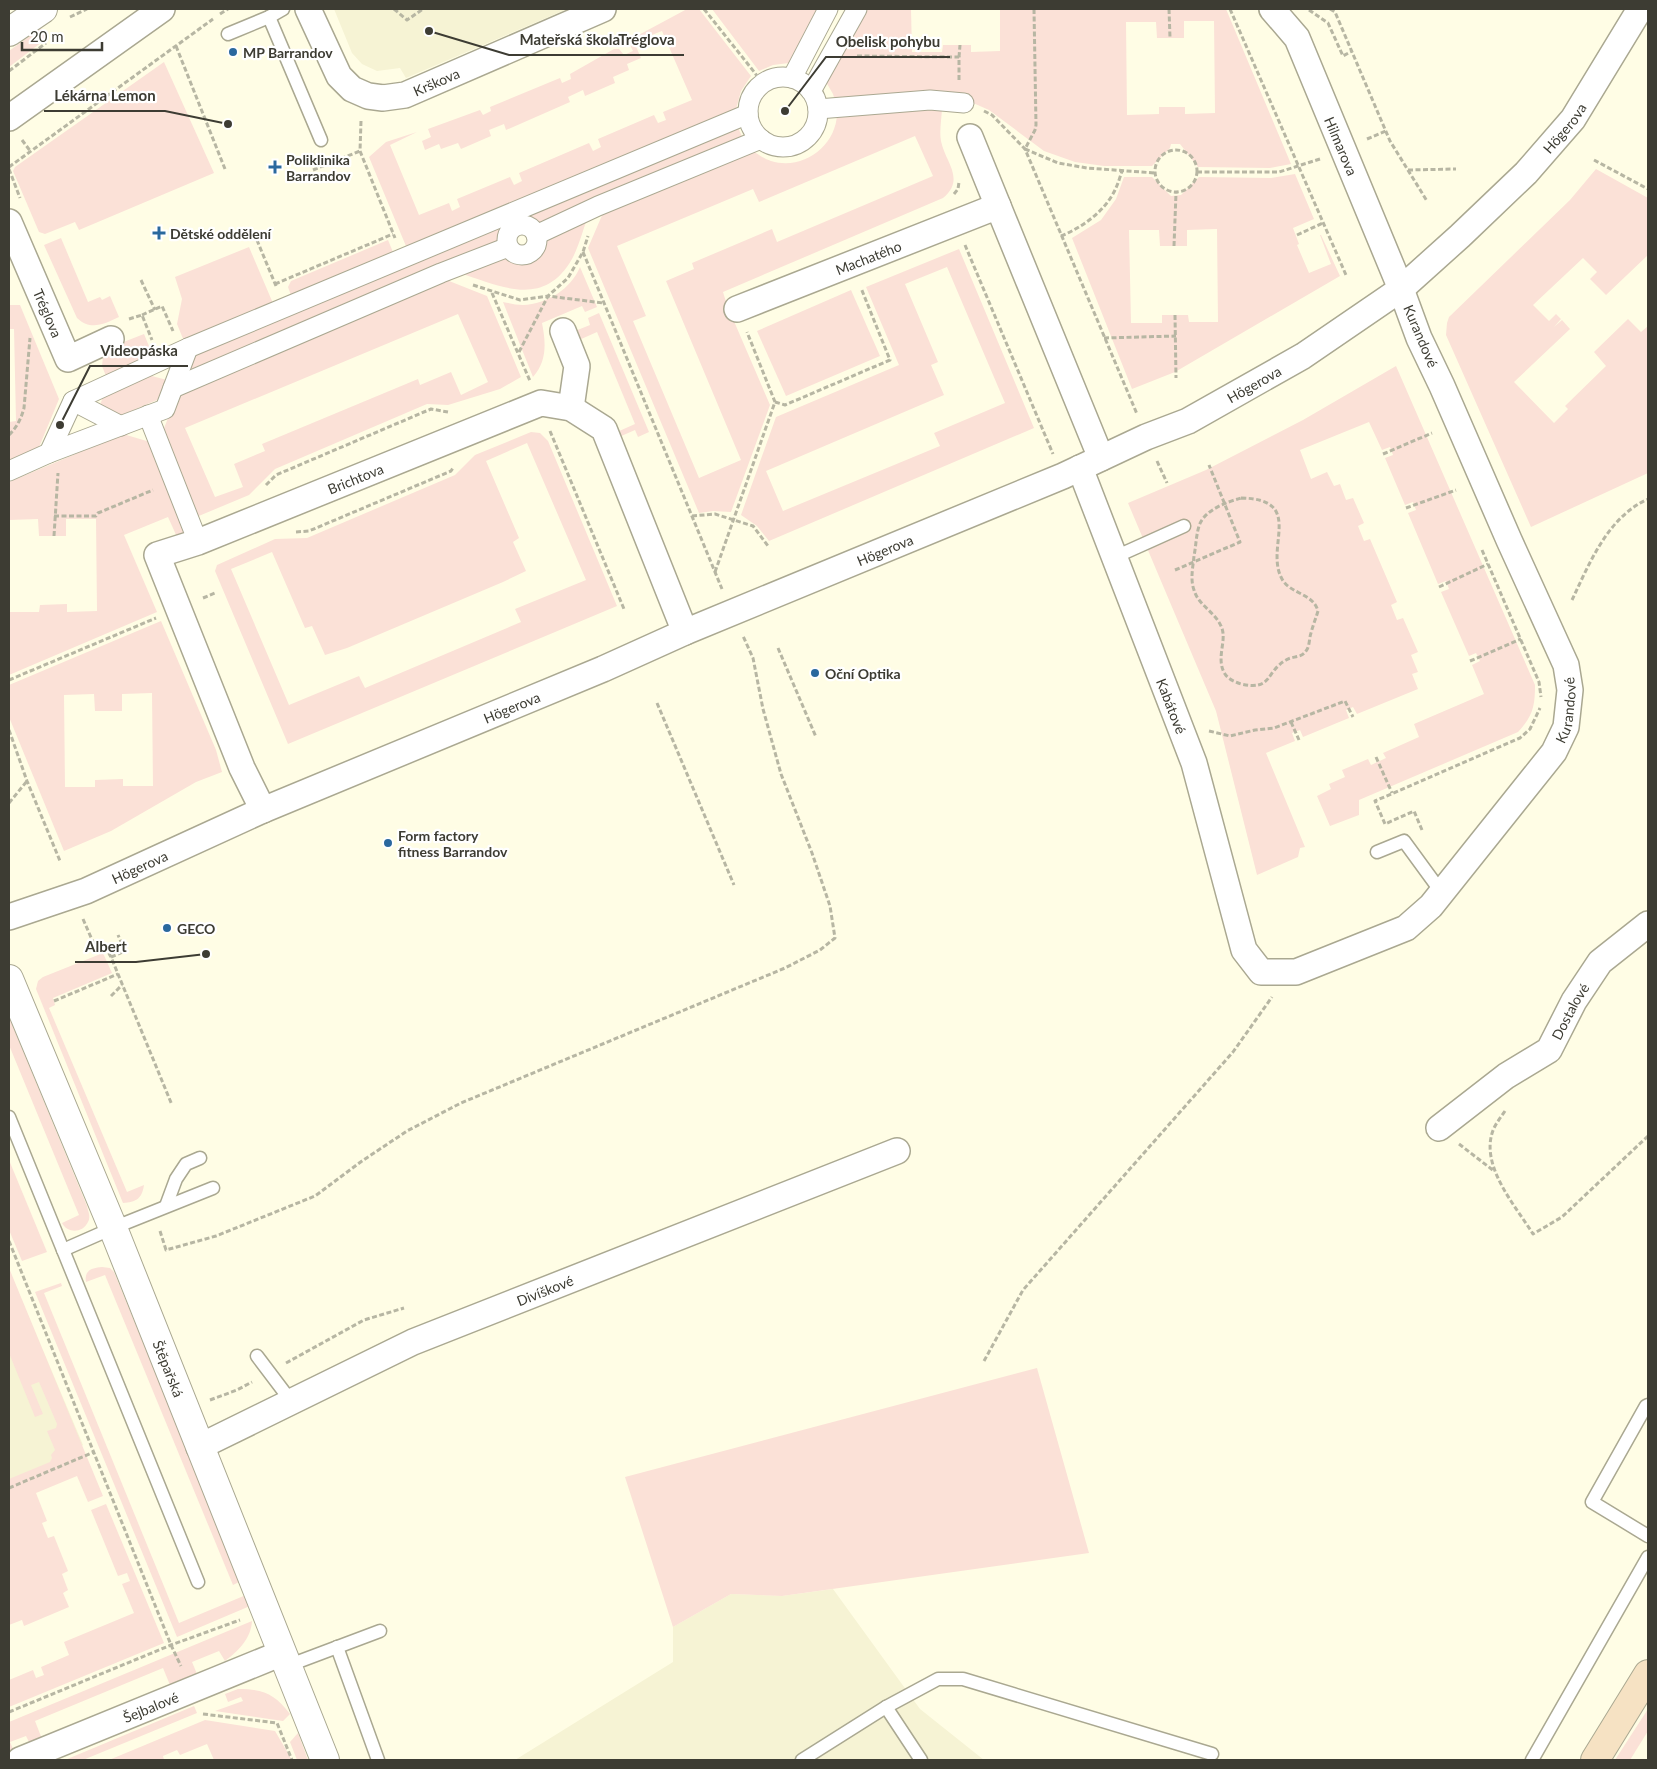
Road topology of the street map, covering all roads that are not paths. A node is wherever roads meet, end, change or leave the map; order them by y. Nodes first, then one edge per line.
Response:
1 (43, 9) edge
2 (162, 9) edge
3 (283, 9) edge
4 (603, 9) edge
5 (828, 9) edge
6 (857, 9) edge
7 (1272, 9) edge
8 (1640, 9) edge
9 (309, 11) edge
10 (269, 17) junction
11 (9, 32) edge
12 (228, 34) dead end
13 (792, 78) junction
14 (811, 91) junction
15 (964, 103) road end
16 (818, 109) junction
17 (748, 114) junction
18 (9, 118) edge
19 (970, 137) dead end
20 (761, 139) junction
21 (321, 140) dead end
22 (998, 206) junction
23 (9, 222) edge
24 (1401, 289) junction
25 (738, 309) road end
26 (118, 330) road end
27 (563, 331) dead end
28 (185, 349) junction
29 (173, 388) junction
30 (73, 401) junction
31 (571, 408) junction
32 (148, 415) junction
33 (121, 426) junction
34 (54, 452) junction
35 (1081, 467) junction
36 (9, 471) edge
37 (1184, 526) dead end
38 (198, 542) junction
39 (1115, 557) junction
40 (685, 632) junction
41 (263, 810) junction
42 (1377, 852) dead end
43 (1442, 892) junction
44 (9, 917) edge
45 (1648, 924) edge
46 (1244, 950) joint
47 (9, 979) edge
48 (9, 1117) edge
49 (1440, 1128) road end
50 (897, 1151) dead end
51 (200, 1158) dead end
52 (213, 1188) dead end
53 (166, 1206) junction
54 (112, 1228) junction
55 (63, 1250) junction
56 (256, 1356) dead end
57 (291, 1401) junction
58 (1648, 1405) edge
59 (199, 1447) junction
60 (1648, 1536) edge
61 (1648, 1557) edge
62 (198, 1582) dead end
63 (380, 1631) dead end
64 (337, 1647) junction
65 (285, 1660) junction
66 (1648, 1674) edge
67 (886, 1707) junction
68 (1212, 1754) dead end
69 (20, 1760) edge
70 (325, 1760) edge
71 (378, 1760) edge
72 (802, 1760) edge
73 (922, 1760) edge
74 (1532, 1760) edge
75 (1595, 1760) edge

1 - 11 street
2 - 18 street
3 - 10 lane
4 - 9 street, Krškova
5 - 13 street
6 - 14 street
7 - 24 street, Hilmarova
8 - 24 street, Högerova
10 - 12 lane
10 - 21 lane
13 - 14 street
13 - 17 street
14 - 16 street
15 - 16 street
16 - 20 street
17 - 20 street
17 - 28 street
19 - 22 street
20 - 29 street
22 - 25 street, Machatého
22 - 35 street
23 - 26 street, Tréglova
24 - 35 street, Högerova
24 - 43 street, Kurandové
27 - 31 street
28 - 29 street
28 - 30 street
29 - 32 street
30 - 33 street
30 - 34 street
31 - 38 street, Brichtova
31 - 40 street
32 - 33 street
32 - 38 street
33 - 34 street
34 - 36 street
35 - 39 street, Kabátové
35 - 40 street, Högerova
37 - 39 lane
38 - 41 street, Brichtova
39 - 46 street, Kabátové
40 - 41 street, Högerova
41 - 44 street, Högerova
42 - 43 lane
43 - 46 street, Kurandové
45 - 49 street, Dostalové
47 - 54 street, Štěpařská
48 - 55 lane
50 - 57 street, Divíškové
51 - 53 lane
52 - 53 lane
53 - 54 lane
54 - 55 lane
54 - 59 street, Štěpařská
55 - 62 lane
56 - 57 lane
57 - 59 street, Divíškové
58 - 60 lane
59 - 65 street, Štěpařská
61 - 74 lane
63 - 64 lane
64 - 65 lane
64 - 71 lane
65 - 69 street, Šejbalové
65 - 70 street, Štěpařská
66 - 75 main road
67 - 68 lane
67 - 72 lane
67 - 73 lane

